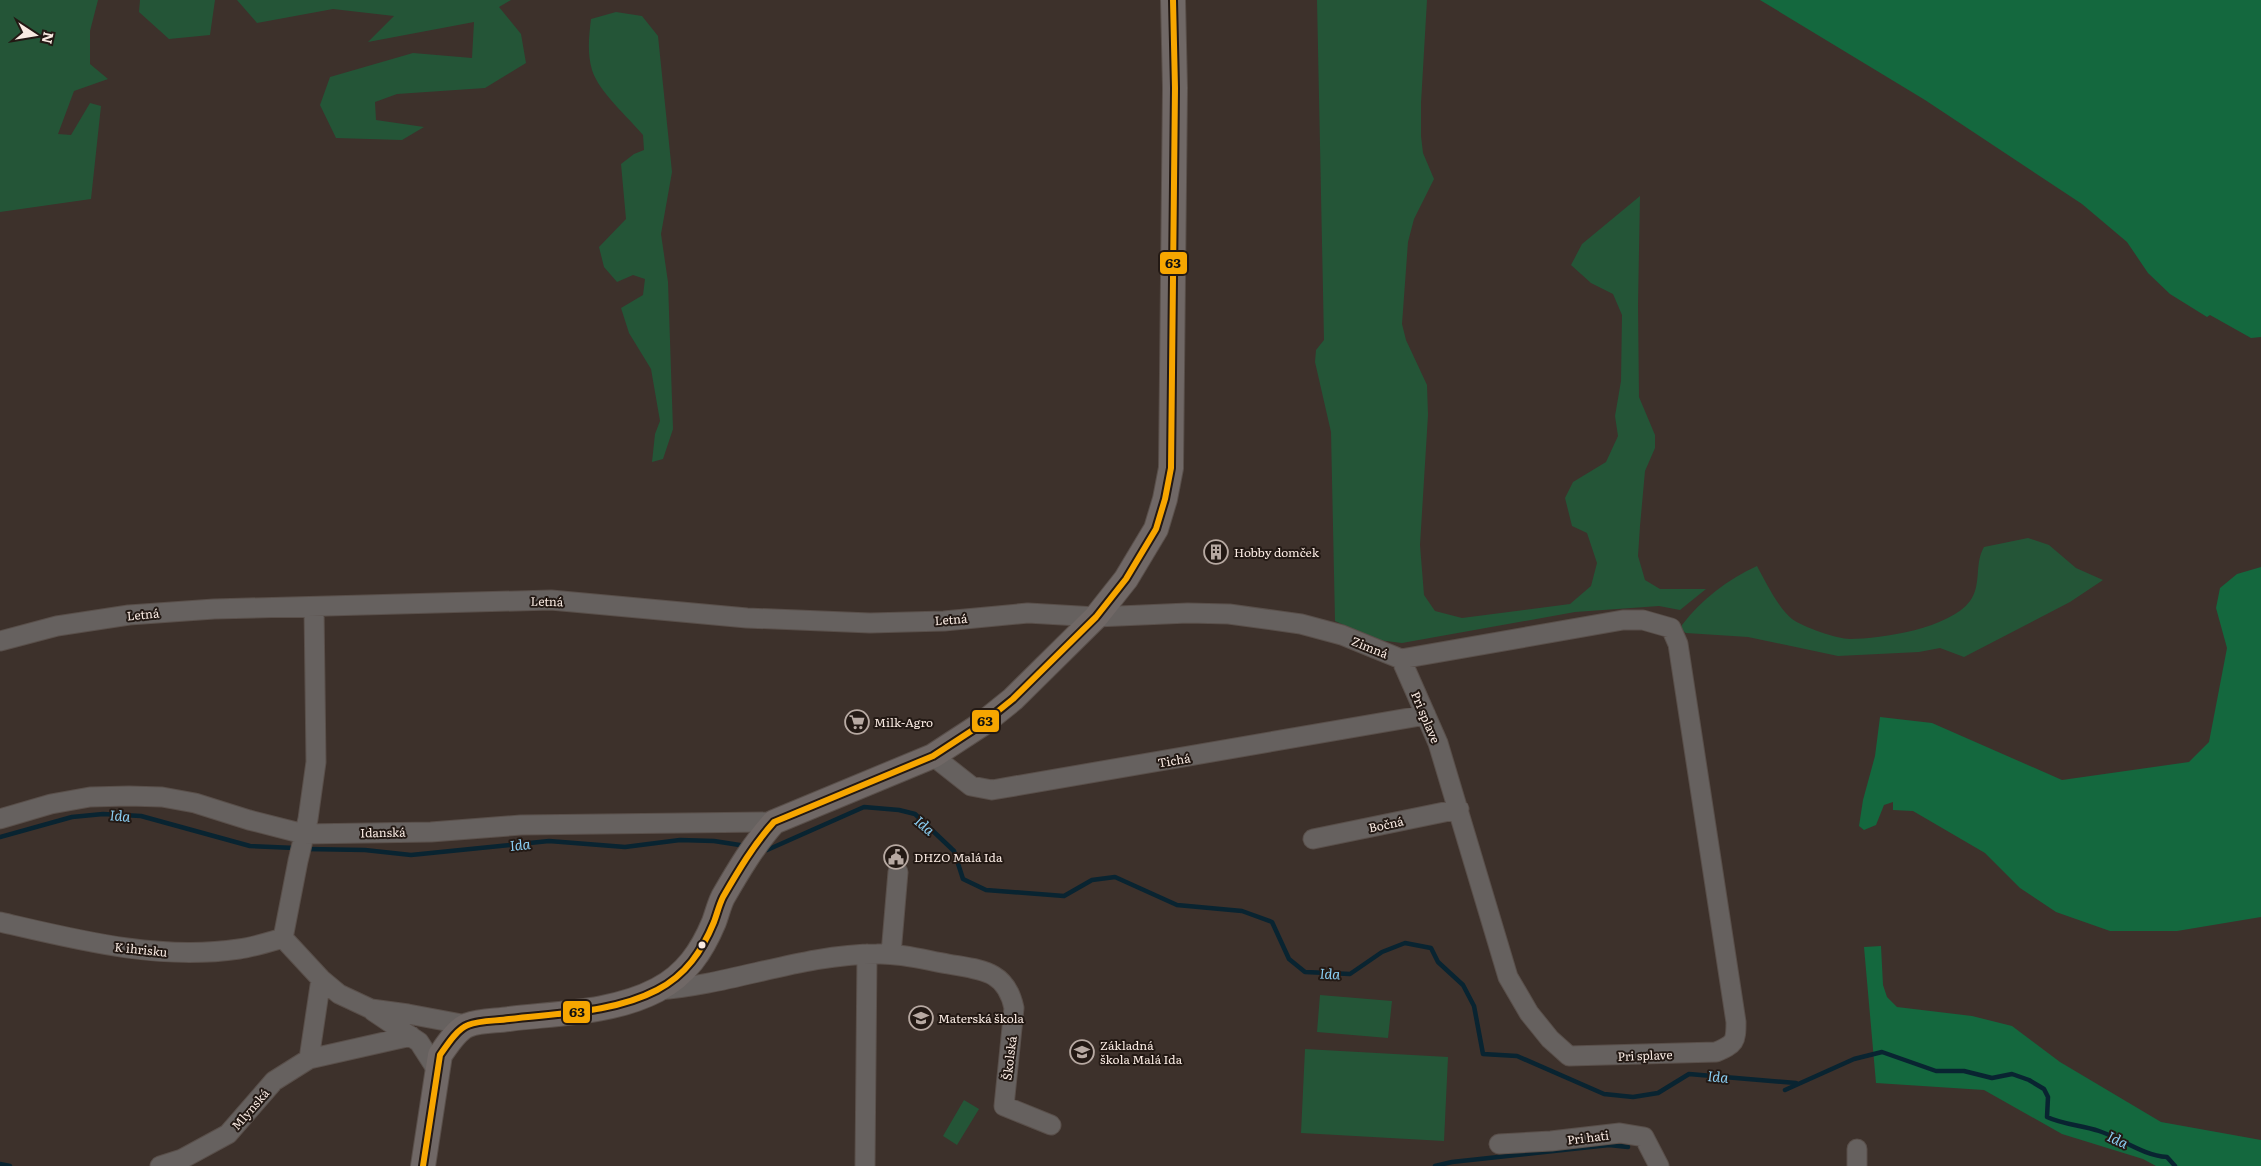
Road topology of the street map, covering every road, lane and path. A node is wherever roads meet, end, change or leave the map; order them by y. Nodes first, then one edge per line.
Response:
1 (1173, 0) edge
2 (314, 607) junction
3 (1096, 617) junction
4 (1671, 628) joint
5 (0, 641) edge
6 (1401, 659) junction
7 (1426, 715) junction
8 (933, 756) junction
9 (1459, 808) junction
10 (0, 819) edge
11 (774, 822) junction
12 (303, 837) junction
13 (1313, 839) dead end
14 (898, 872) dead end
15 (0, 922) edge
16 (283, 938) junction
17 (867, 954) junction
18 (891, 954) junction
19 (688, 967) junction
20 (321, 979) junction
21 (707, 982) junction
22 (657, 990) junction
23 (371, 1009) junction
24 (467, 1025) junction
25 (411, 1036) junction
26 (309, 1059) junction
27 (437, 1070) junction
28 (1051, 1125) dead end
29 (1499, 1144) dead end
30 (160, 1166) edge
31 (423, 1166) edge
32 (865, 1166) edge
33 (1659, 1166) edge

1 - 3 main road
2 - 3 street, Letná
2 - 5 street, Letná
2 - 12 street
3 - 6 street, Zimná
3 - 8 main road
4 - 6 street, Zimná
4 - 9 street, Pri splave
6 - 7 street, Pri splave
7 - 8 street, Tichá
7 - 9 street, Pri splave
8 - 11 main road
9 - 13 street, Bočná
10 - 12 street, Idanská
11 - 12 street, Idanská
11 - 19 main road
12 - 16 street
14 - 18 street
15 - 16 street, K ihrisku
16 - 20 street
17 - 18 street, Školská
17 - 21 street, Školská
17 - 32 street
18 - 28 street, Školská
19 - 21 street
19 - 22 main road
20 - 23 street
20 - 26 street
21 - 22 street, Školská
22 - 24 main road
23 - 24 street
23 - 25 street
24 - 27 main road
25 - 26 street, Mlynská
25 - 27 street
26 - 30 street, Mlynská
27 - 31 main road
29 - 33 street, Pri hati

